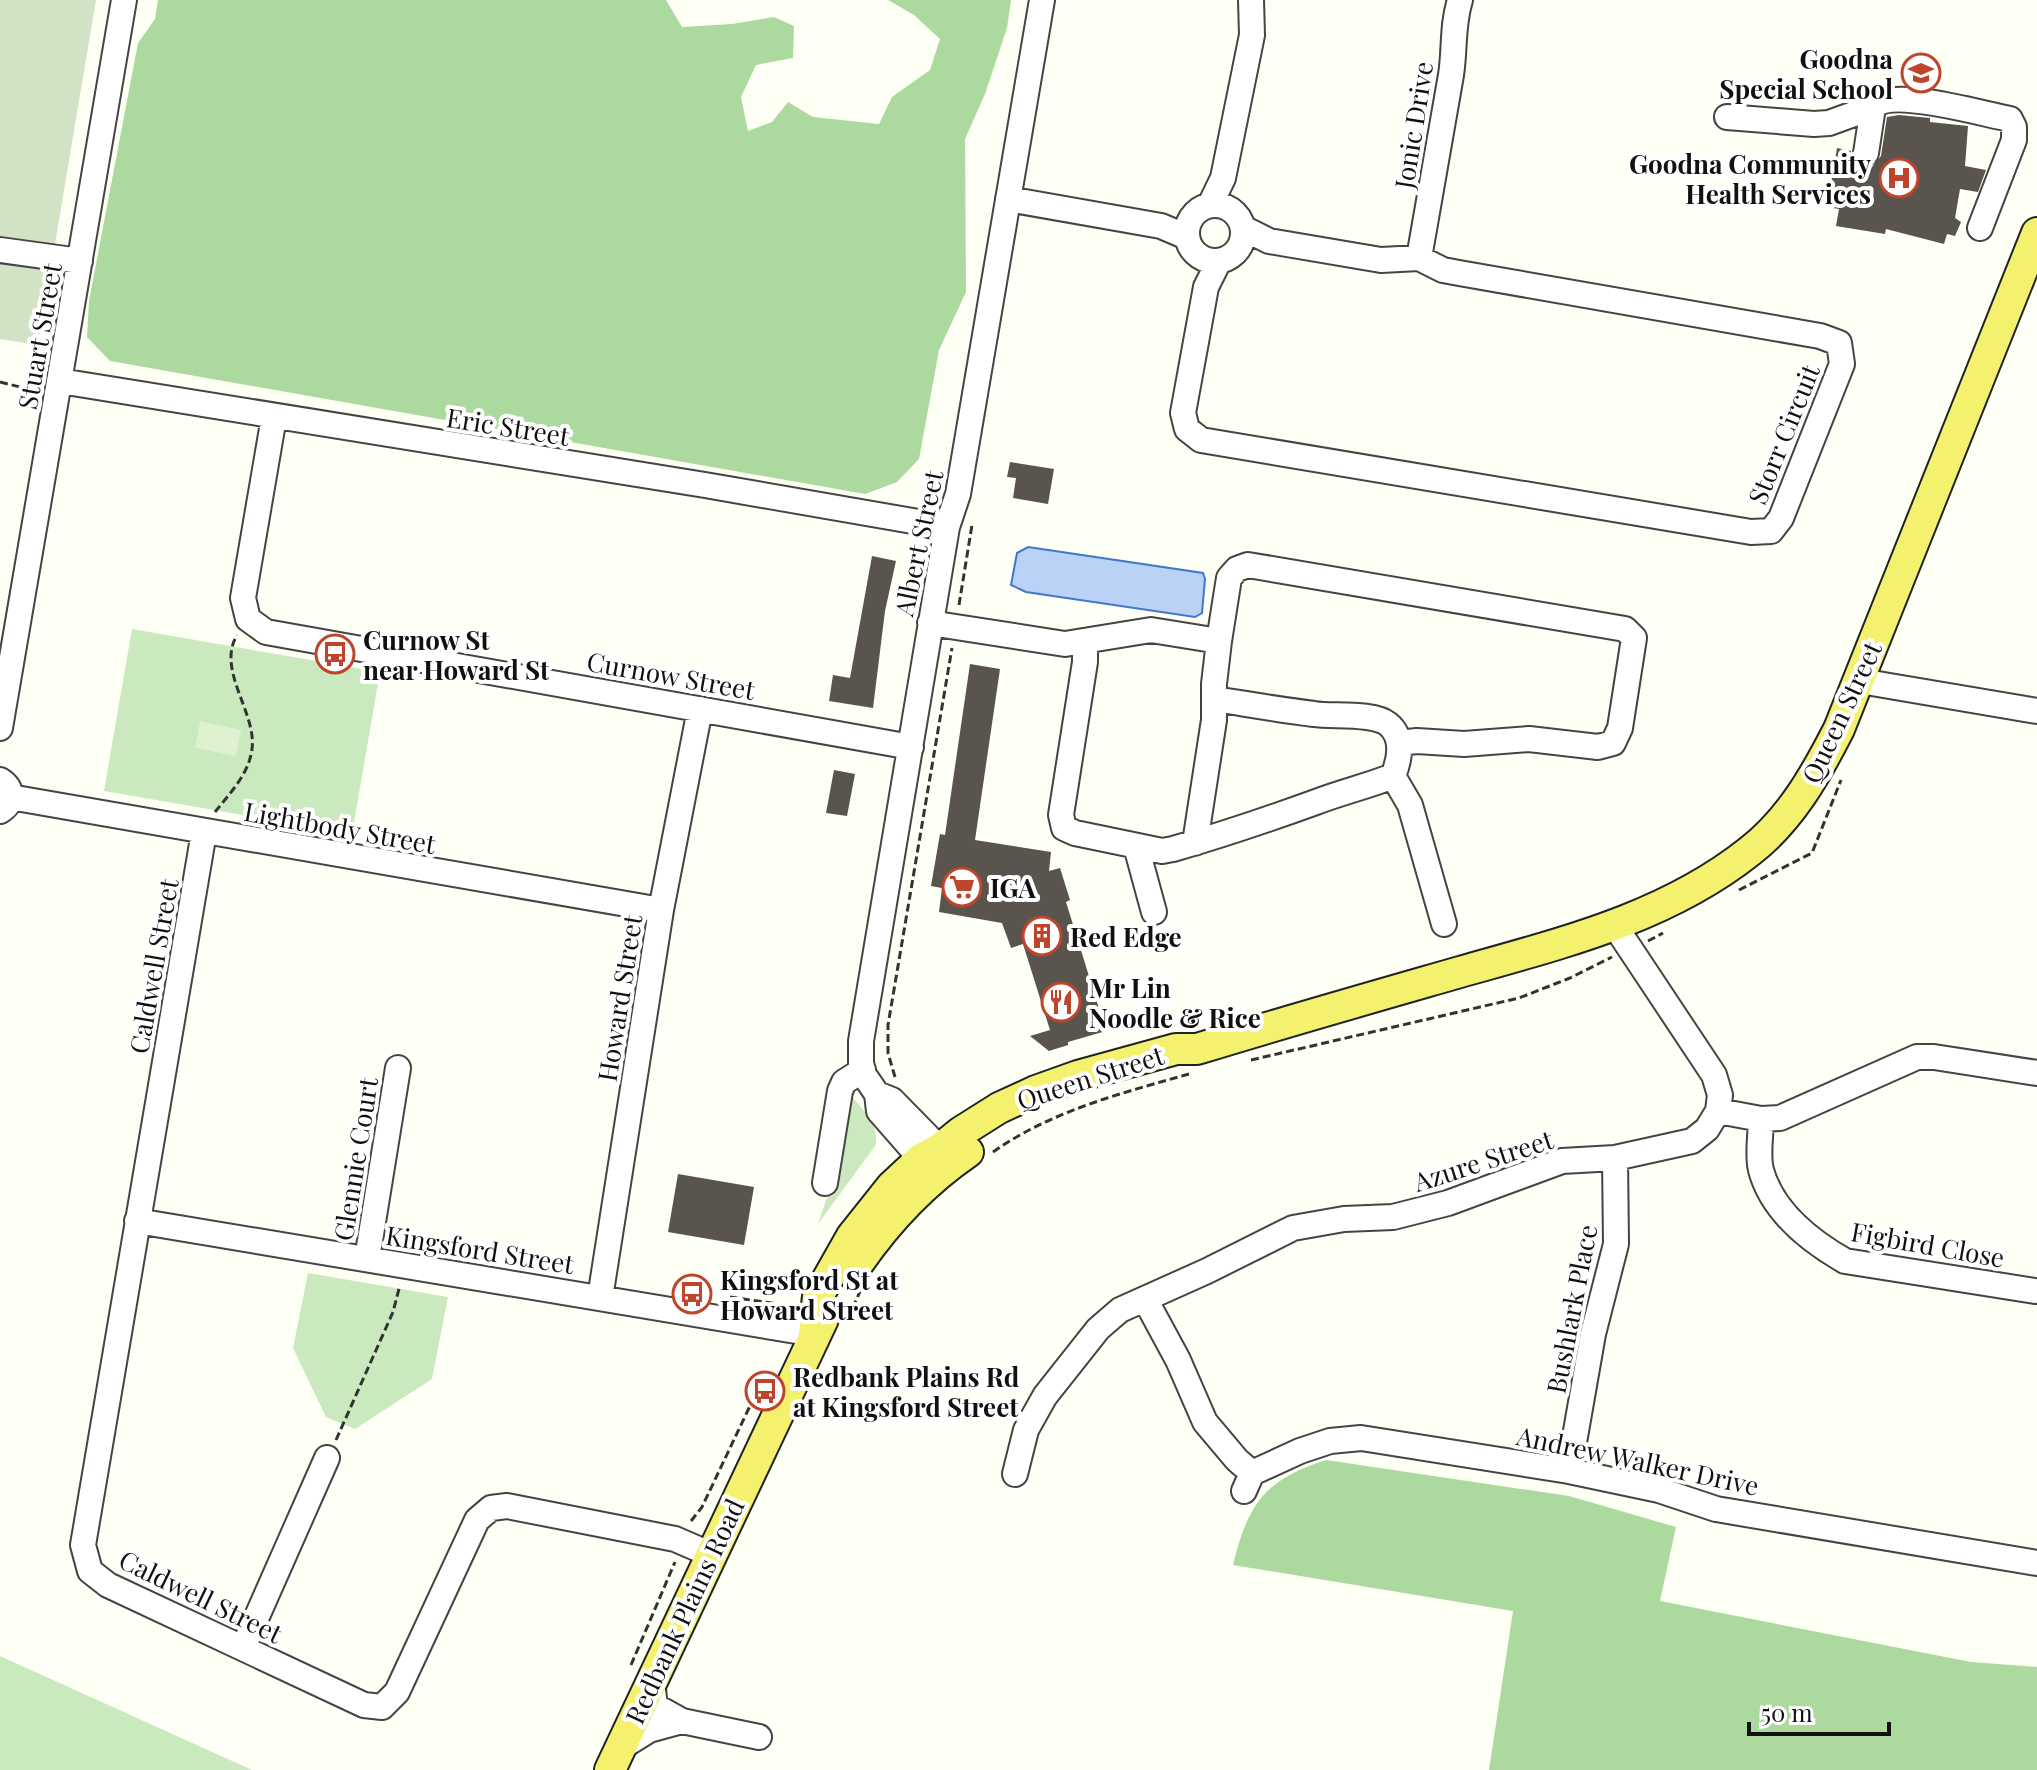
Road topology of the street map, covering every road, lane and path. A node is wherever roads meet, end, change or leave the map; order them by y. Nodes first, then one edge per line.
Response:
1 (124, 0) edge
2 (1042, 0) edge
3 (1251, 0) edge
4 (1460, 0) edge
5 (1873, 107) junction
6 (1727, 117) dead end
7 (1866, 153) dead end
8 (1008, 199) junction
9 (1219, 206) junction
10 (1188, 228) junction
11 (1980, 228) dead end
12 (2037, 233) edge
13 (1241, 237) junction
14 (0, 250) edge
15 (1419, 258) junction
16 (1210, 259) junction
17 (80, 261) junction
18 (60, 381) junction
19 (274, 417) junction
20 (947, 527) junction
21 (248, 619) junction
22 (930, 623) junction
23 (1219, 641) junction
24 (1085, 643) junction
25 (1860, 681) junction
26 (1214, 699) junction
27 (700, 709) junction
28 (2037, 711) edge
29 (0, 728) edge
30 (1399, 743) junction
31 (911, 747) junction
32 (1393, 776) junction
33 (3, 796) edge
34 (201, 831) junction
35 (1195, 843) junction
36 (1136, 846) junction
37 (661, 910) junction
38 (1154, 912) dead end
39 (1444, 924) dead end
40 (1621, 924) junction
41 (1650, 948) dead end
42 (398, 1068) dead end
43 (863, 1070) junction
44 (2037, 1073) edge
45 (1718, 1111) junction
46 (1761, 1119) junction
47 (1615, 1158) junction
48 (934, 1159) junction
49 (825, 1183) dead end
50 (137, 1221) junction
51 (367, 1259) junction
52 (404, 1265) junction
53 (2035, 1291) dead end
54 (730, 1297) dead end
55 (600, 1298) junction
56 (1145, 1299) junction
57 (393, 1312) junction
58 (400, 1314) dead end
59 (776, 1327) junction
60 (814, 1334) junction
61 (766, 1383) dead end
62 (759, 1452) joint
63 (327, 1458) joint
64 (1569, 1471) junction
65 (1015, 1474) dead end
66 (682, 1542) junction
67 (712, 1555) junction
68 (2037, 1563) edge
69 (243, 1648) junction
70 (640, 1677) junction
71 (682, 1721) junction
72 (759, 1737) dead end
73 (615, 1759) edge

1 - 17 street, Stuart Street
2 - 8 street, Albert Street
3 - 9 street
4 - 15 street, Jonic Drive
5 - 6 street
5 - 7 street
5 - 11 street
8 - 10 street
8 - 20 street, Albert Street
9 - 10 street
9 - 13 street
10 - 16 street
12 - 25 main road, Queen Street
13 - 15 street, Storr Circuit
13 - 16 street
14 - 17 street
15 - 16 street, Storr Circuit
17 - 18 street, Stuart Street
18 - 19 street, Eric Street
18 - 29 street, Stuart Street
19 - 20 street, Eric Street
19 - 21 street
20 - 22 street, Albert Street
21 - 27 street, Curnow Street
21 - 34 path
22 - 24 street
22 - 31 street, Albert Street
23 - 24 street
23 - 26 street
23 - 30 street
24 - 36 street
25 - 28 street
25 - 40 main road, Queen Street
26 - 30 street
26 - 35 street
27 - 31 street, Curnow Street
27 - 37 street, Howard Street
30 - 32 street
31 - 43 street, Albert Street
32 - 35 street
32 - 39 street
33 - 34 street, Lightbody Street
34 - 37 street, Lightbody Street
34 - 50 street, Caldwell Street
35 - 36 street
36 - 38 street
37 - 55 street, Howard Street
40 - 41 path
40 - 45 street
40 - 48 main road, Queen Street
42 - 51 street, Glennie Court
43 - 48 street
43 - 49 street
44 - 46 street
45 - 46 street
45 - 47 street, Azure Street
46 - 53 street, Figbird Close
47 - 56 street, Azure Street
47 - 64 street, Bushlark Place
48 - 60 main road, Queen Street
50 - 51 street, Kingsford Street
50 - 69 street, Caldwell Street
51 - 52 street, Kingsford Street
52 - 55 street, Kingsford Street
52 - 57 path
54 - 59 path
55 - 59 street, Kingsford Street
56 - 64 street, Andrew Walker Drive
56 - 65 street, Azure Street
57 - 58 path
57 - 63 path
59 - 60 street, Kingsford Street
60 - 62 main road, Queen Street
61 - 66 path
62 - 67 main road, Redbank Plains Road
63 - 69 street
64 - 68 street, Andrew Walker Drive
66 - 67 street, Caldwell Street
66 - 69 street, Caldwell Street
66 - 70 path
67 - 70 main road, Redbank Plains Road
70 - 71 street
70 - 73 main road, Redbank Plains Road
71 - 72 street
71 - 73 street

